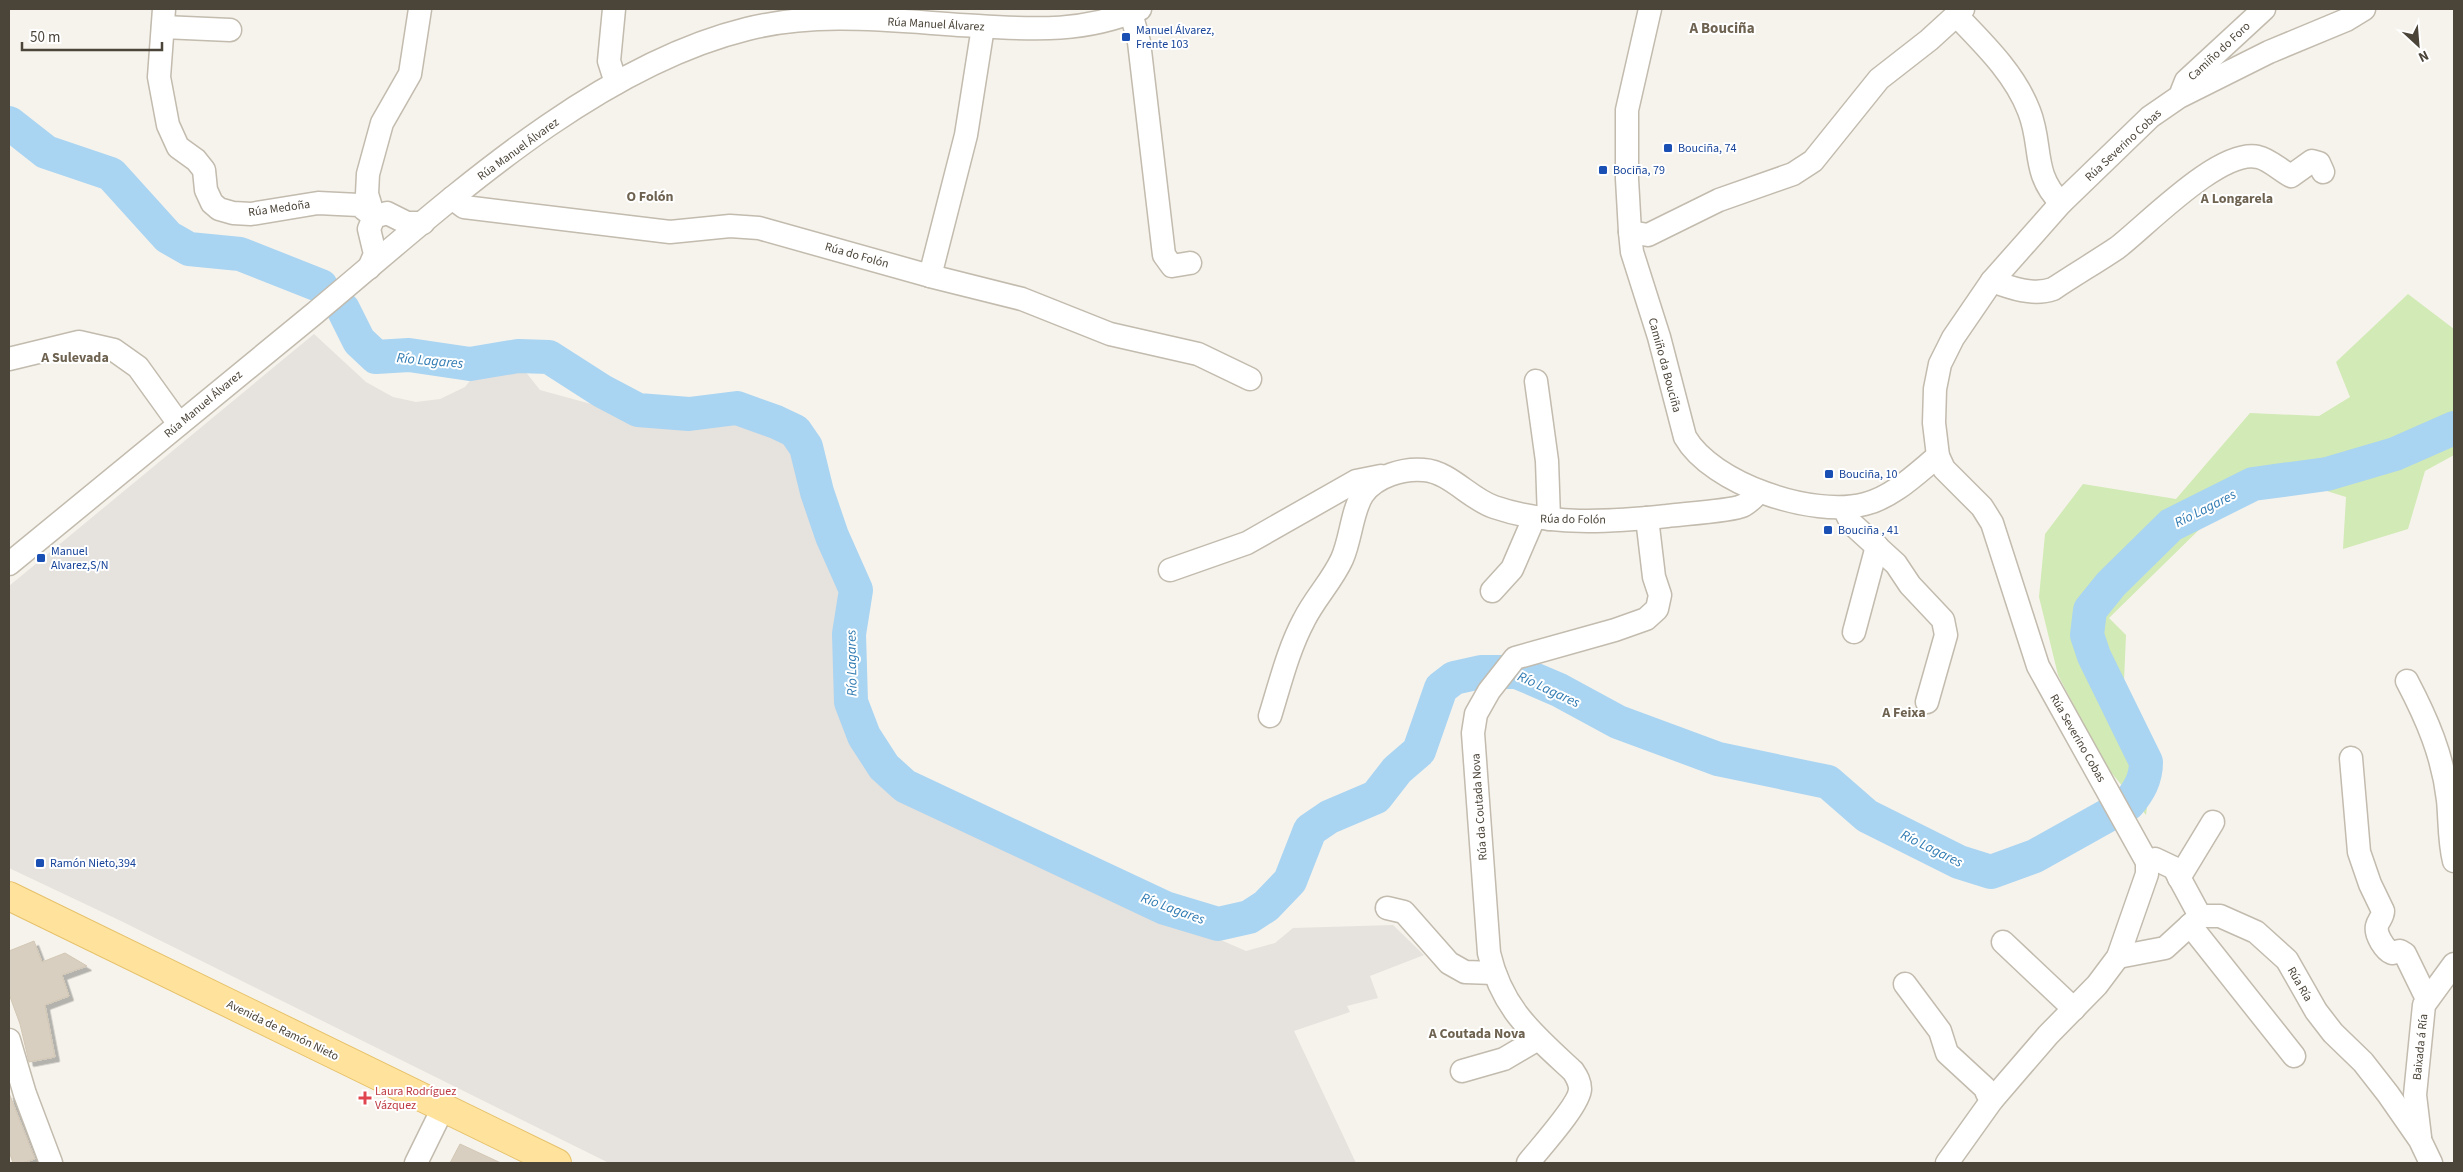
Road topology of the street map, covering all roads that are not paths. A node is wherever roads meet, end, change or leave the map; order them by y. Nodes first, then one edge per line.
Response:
1 (420, 9) edge
2 (614, 9) edge
3 (1650, 9) edge
4 (2264, 9) edge
5 (2364, 9) edge
6 (1135, 11) edge
7 (1960, 12) edge
8 (1104, 15) edge
9 (163, 18) edge
10 (983, 27) junction
11 (230, 30) dead end
12 (616, 83) junction
13 (2179, 97) junction
14 (2323, 172) dead end
15 (452, 198) junction
16 (2061, 203) junction
17 (374, 217) junction
18 (399, 220) junction
19 (423, 223) junction
20 (1630, 232) junction
21 (374, 241) junction
22 (399, 243) junction
23 (1190, 263) dead end
24 (368, 268) junction
25 (930, 276) junction
26 (1992, 281) junction
27 (9, 359) edge
28 (1250, 379) dead end
29 (1536, 381) dead end
30 (179, 424) junction
31 (1938, 456) junction
32 (1392, 474) junction
33 (1759, 492) junction
34 (1844, 508) junction
35 (1542, 518) junction
36 (1647, 518) junction
37 (1877, 546) junction
38 (9, 564) edge
39 (1170, 570) dead end
40 (1492, 591) dead end
41 (1854, 632) dead end
42 (2407, 681) dead end
43 (1927, 702) dead end
44 (1270, 716) dead end
45 (2351, 758) dead end
46 (2213, 822) dead end
47 (2454, 860) edge
48 (2147, 862) junction
49 (2180, 878) junction
50 (9, 896) edge
51 (1387, 908) dead end
52 (2195, 921) junction
53 (2003, 942) dead end
54 (2118, 957) junction
55 (2454, 964) edge
56 (1494, 973) junction
57 (1905, 984) dead end
58 (2427, 999) junction
59 (2074, 1009) junction
60 (9, 1040) edge
61 (1538, 1040) junction
62 (2294, 1056) dead end
63 (1462, 1071) dead end
64 (17, 1097) edge
65 (1992, 1100) junction
66 (442, 1108) junction
67 (2420, 1140) junction
68 (51, 1163) edge
69 (416, 1163) edge
70 (557, 1163) edge
71 (1528, 1163) edge
72 (1947, 1163) edge
73 (2431, 1163) edge

1 - 17 street
2 - 12 street
3 - 20 street, Camiño da Bouciña
4 - 13 street, Camiño do Foro
5 - 13 street, Rúa Severino Cobas
6 - 8 street, Rúa Manuel Álvarez
6 - 23 street
7 - 16 street
7 - 20 street
8 - 10 street, Rúa Manuel Álvarez
9 - 11 street
9 - 17 street, Rúa Medoña
10 - 12 street, Rúa Manuel Álvarez
10 - 25 street
12 - 15 street, Rúa Manuel Álvarez
13 - 16 street, Rúa Severino Cobas
14 - 26 street
15 - 19 street, Rúa Manuel Álvarez
15 - 25 street, Rúa do Folón
16 - 26 street, Rúa Severino Cobas
17 - 18 street
17 - 21 street
18 - 19 street
18 - 22 street
19 - 22 street, Rúa Manuel Álvarez
20 - 33 street, Camiño da Bouciña
21 - 22 street
21 - 24 street
22 - 24 street, Rúa Manuel Álvarez
24 - 30 street, Rúa Manuel Álvarez
25 - 28 street, Rúa do Folón
26 - 31 street, Rúa Severino Cobas
27 - 30 street
29 - 35 street
30 - 38 street, Rúa Manuel Álvarez
31 - 34 street, Camiño da Bouciña
31 - 48 street, Rúa Severino Cobas
32 - 35 street, Rúa do Folón
32 - 39 street, Rúa do Folón
32 - 44 street, Rúa do Folón
33 - 34 street, Camiño da Bouciña
33 - 36 street, Rúa do Folón
34 - 37 street
35 - 36 street, Rúa do Folón
35 - 40 street
36 - 56 street, Rúa da Coutada Nova
37 - 41 street
37 - 43 street
42 - 47 street
45 - 58 street
46 - 49 street
48 - 49 street
48 - 54 street
49 - 52 street
50 - 66 main road, Avenida de Ramón Nieto
51 - 56 street
52 - 54 street
52 - 62 street
52 - 67 street, Rúa Ría
53 - 59 street
54 - 59 street
55 - 58 street, Baixada á Ría
56 - 61 street, Rúa da Coutada Nova
57 - 65 street
58 - 67 street, Baixada á Ría
59 - 65 street
60 - 64 street
61 - 63 street
61 - 71 street, Rúa da Coutada Nova
64 - 68 street
65 - 72 street
66 - 69 street
66 - 70 main road, Avenida de Ramón Nieto
67 - 73 street, Rúa Ría

